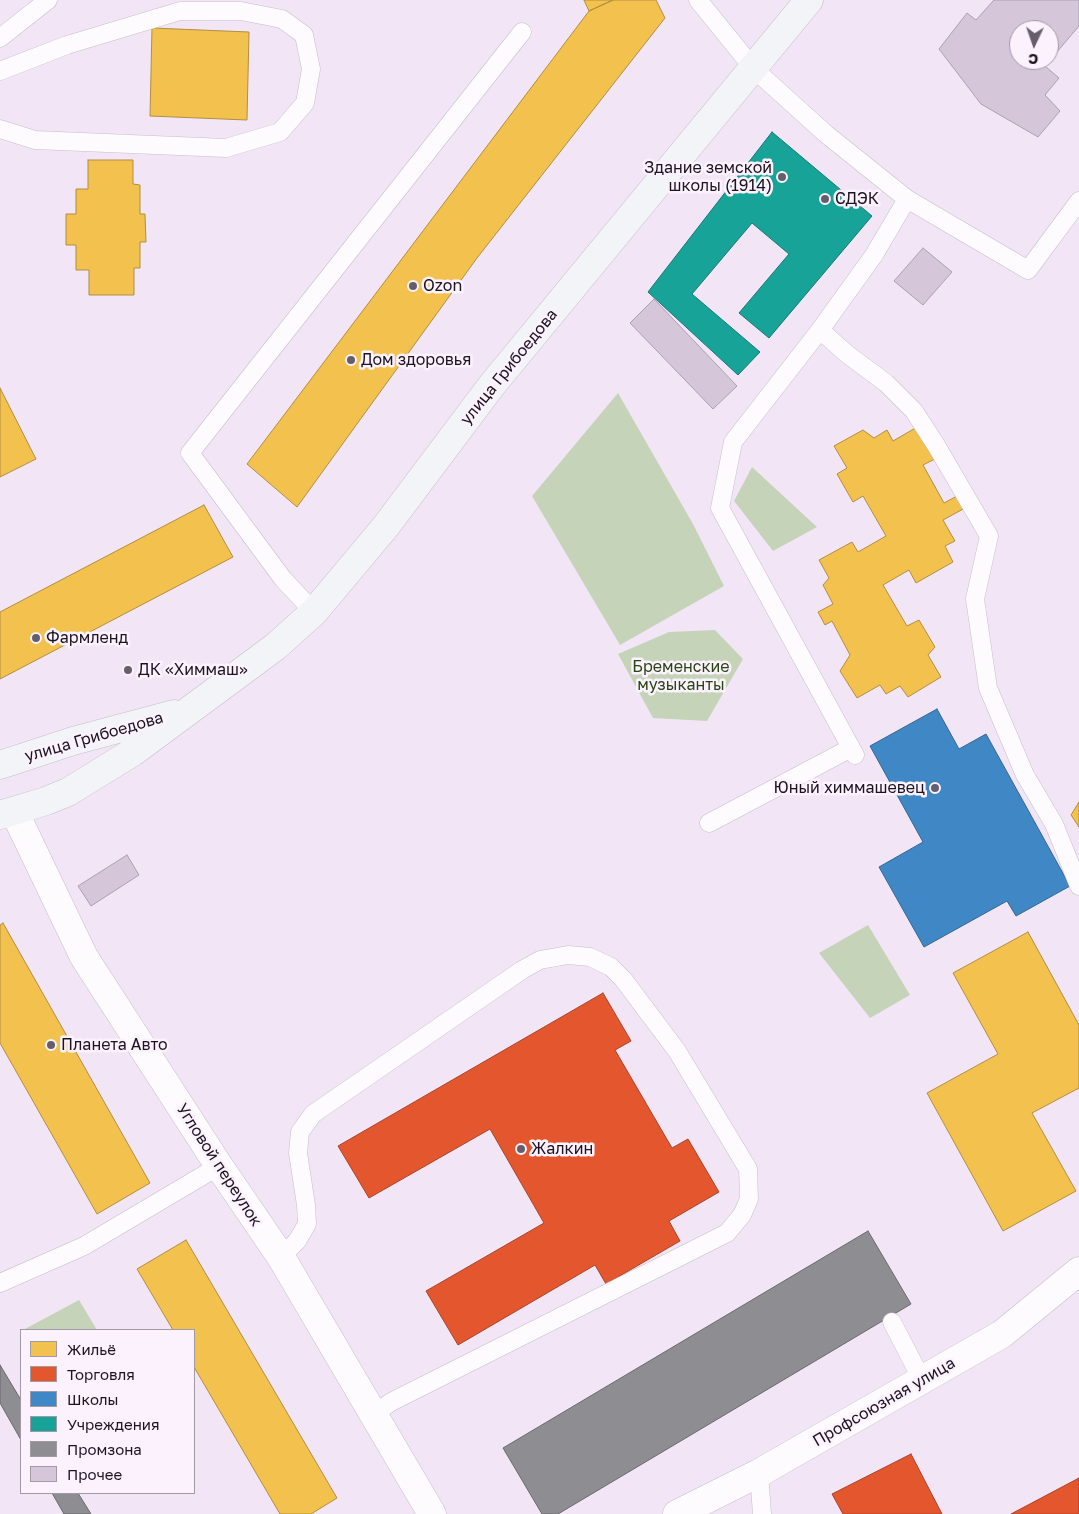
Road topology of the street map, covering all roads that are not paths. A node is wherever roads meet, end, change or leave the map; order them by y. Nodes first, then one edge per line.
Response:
1 (48, 0) edge
2 (698, 0) edge
3 (809, 0) edge
4 (522, 32) dead end
5 (0, 38) edge
6 (754, 69) junction
7 (0, 71) edge
8 (0, 128) edge
9 (907, 200) junction
10 (1079, 201) edge
11 (820, 330) junction
12 (314, 612) junction
13 (188, 710) junction
14 (0, 765) edge
15 (7, 813) edge
16 (708, 823) dead end
17 (1079, 886) edge
18 (219, 1166) junction
19 (280, 1257) junction
20 (1079, 1271) edge
21 (0, 1283) edge
22 (892, 1322) dead end
23 (922, 1380) junction
24 (374, 1414) junction
25 (759, 1473) junction
26 (432, 1514) edge
27 (677, 1514) edge
28 (762, 1514) edge

1 - 5 lane
2 - 6 lane
3 - 6 main road, улица Грибоедова
4 - 12 lane
6 - 9 lane
6 - 12 main road, улица Грибоедова
7 - 8 lane
9 - 10 lane
9 - 11 lane
11 - 16 lane
11 - 17 lane
12 - 13 main road, улица Грибоедова
13 - 14 main road, улица Грибоедова
13 - 15 main road, улица Грибоедова
15 - 18 street, Угловой переулок
18 - 19 street, Угловой переулок
18 - 21 lane
19 - 24 street, Угловой переулок
19 - 24 lane
20 - 23 street, Профсоюзная улица
22 - 23 lane
23 - 25 street, Профсоюзная улица
24 - 26 street, Угловой переулок
25 - 27 street, Профсоюзная улица
25 - 28 lane

